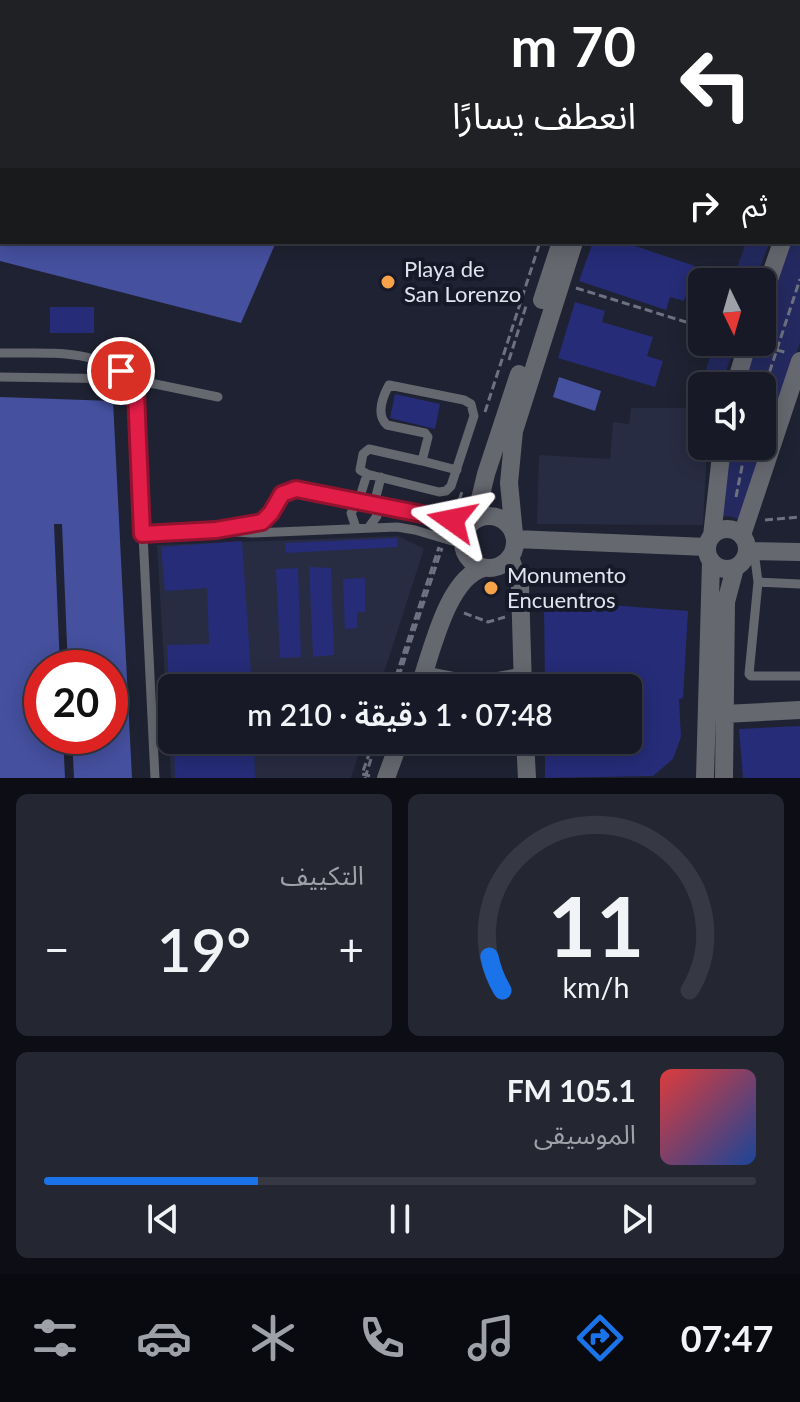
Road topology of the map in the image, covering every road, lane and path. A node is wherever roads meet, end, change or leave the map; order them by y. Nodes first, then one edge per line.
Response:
1 (560, 244) edge
2 (573, 244) edge
3 (781, 244) edge
4 (773, 268) edge
5 (800, 279) edge
6 (569, 286) dead end
7 (688, 323) edge
8 (777, 350) junction
9 (0, 353) edge
10 (794, 357) edge
11 (770, 372) edge
12 (0, 377) edge
13 (131, 379) junction
14 (218, 397) dead end
15 (720, 460) edge
16 (743, 460) edge
17 (422, 461) junction
18 (457, 470) junction
19 (367, 474) junction
20 (381, 477) junction
21 (736, 498) dead end
22 (359, 500) junction
23 (374, 504) junction
24 (800, 517) edge
25 (761, 521) dead end
26 (472, 522) junction
27 (369, 527) junction
28 (356, 528) junction
29 (216, 530) junction
30 (142, 534) junction
31 (513, 543) junction
32 (751, 547) junction
33 (463, 548) junction
34 (710, 548) junction
35 (800, 552) edge
36 (484, 568) junction
37 (735, 568) junction
38 (758, 582) junction
39 (800, 584) edge
40 (424, 597) dead end
41 (447, 607) junction
42 (511, 611) dead end
43 (424, 674) edge
44 (523, 674) edge
45 (800, 676) edge
46 (800, 710) edge
47 (724, 714) junction
48 (371, 754) edge
49 (395, 754) edge
50 (526, 754) edge
51 (363, 776) edge
52 (155, 778) edge
53 (374, 778) edge
54 (386, 778) edge
55 (527, 778) edge
56 (705, 778) edge
57 (724, 778) edge

1 - 26 street
2 - 31 street
3 - 4 street
5 - 8 path
6 - 7 path
8 - 10 path
8 - 11 path
9 - 13 lane
10 - 32 street
12 - 13 lane
13 - 14 lane
13 - 30 lane
15 - 34 street
16 - 21 path
17 - 18 lane
17 - 18 lane
17 - 19 lane
18 - 20 lane
19 - 20 lane
19 - 22 lane
20 - 23 lane
22 - 23 lane
22 - 28 lane
22 - 29 lane
23 - 26 lane
23 - 27 lane
24 - 25 path
26 - 31 street
26 - 33 street
27 - 28 lane
27 - 33 lane
28 - 29 lane
29 - 30 lane
30 - 52 lane
31 - 34 street
31 - 36 street
31 - 44 street
32 - 34 street
32 - 35 street
32 - 37 street
32 - 38 lane
33 - 36 street
33 - 41 street
34 - 37 street
34 - 56 street
36 - 41 street
37 - 47 street
38 - 39 lane
38 - 45 lane
40 - 41 path
41 - 42 path
41 - 43 street
46 - 47 street
47 - 57 street
48 - 51 path
49 - 54 street
50 - 55 street
51 - 53 path

